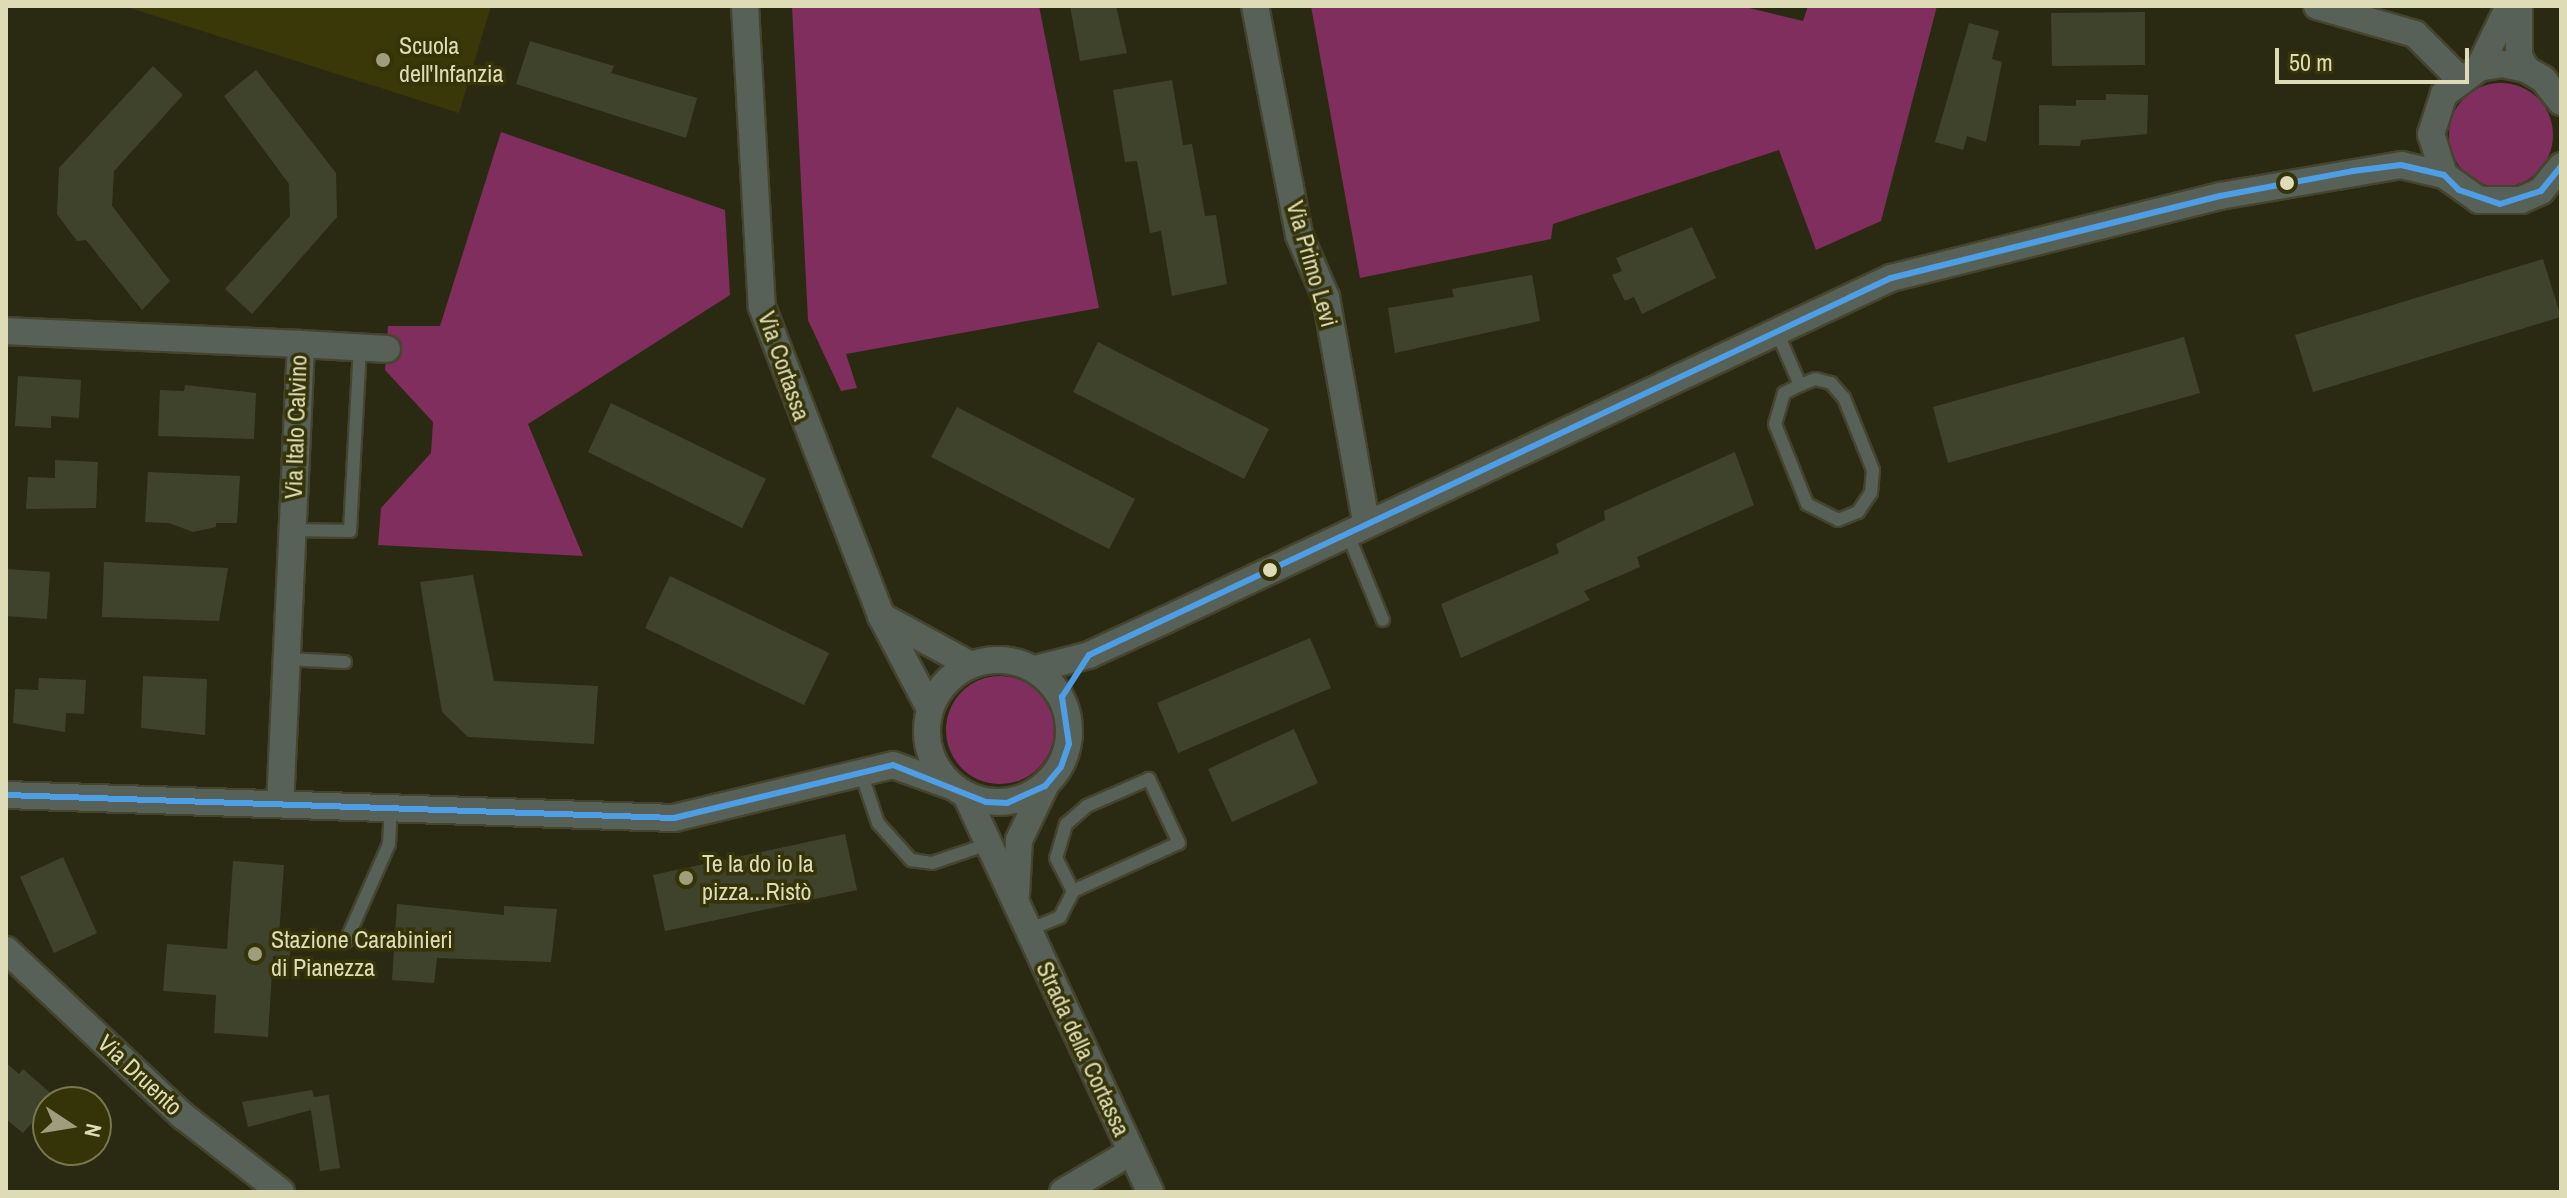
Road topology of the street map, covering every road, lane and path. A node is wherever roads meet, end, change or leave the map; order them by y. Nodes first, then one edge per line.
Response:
1 (745, 6) edge
2 (1255, 6) edge
3 (2317, 6) edge
4 (2509, 6) edge
5 (2519, 6) edge
6 (2526, 69) junction
7 (2469, 73) junction
8 (2561, 102) edge
9 (2431, 134) junction
10 (2401, 165) junction
11 (2561, 166) edge
12 (2444, 175) junction
13 (6, 331) edge
14 (1777, 332) junction
15 (301, 344) junction
16 (360, 347) junction
17 (387, 349) dead end
18 (1800, 385) junction
19 (1357, 527) junction
20 (292, 530) junction
21 (881, 616) junction
22 (1383, 620) dead end
23 (1089, 655) junction
24 (286, 659) junction
25 (345, 662) dead end
26 (971, 665) junction
27 (1035, 669) junction
28 (1062, 697) junction
29 (928, 717) junction
30 (893, 765) junction
31 (861, 773) junction
32 (1045, 786) junction
33 (959, 791) junction
34 (6, 795) edge
35 (280, 804) junction
36 (391, 808) junction
37 (988, 844) junction
38 (1073, 891) junction
39 (1016, 906) junction
40 (1028, 930) junction
41 (346, 941) dead end
42 (6, 950) edge
43 (1131, 1152) junction
44 (281, 1192) edge
45 (1063, 1192) edge
46 (1150, 1192) edge

1 - 21 street, Via Cortassa
2 - 19 street, Via Primo Levi
3 - 7 street
4 - 7 street
5 - 6 street
6 - 7 street
6 - 8 street
7 - 9 street
9 - 10 street
9 - 12 street
10 - 12 street
10 - 14 street
11 - 12 street
13 - 15 street, Via Italo Calvino
14 - 18 lane
14 - 19 street
15 - 16 street
15 - 20 street, Via Italo Calvino
16 - 17 street
16 - 20 lane
18 - 18 lane
19 - 22 lane
19 - 23 street
20 - 24 street, Via Italo Calvino
21 - 26 street
21 - 29 street, Via Cortassa
23 - 27 street
23 - 28 street
24 - 25 lane
24 - 35 street, Via Italo Calvino
26 - 27 street
26 - 29 street
27 - 28 street
28 - 32 street
29 - 30 street
29 - 33 street
30 - 31 street
30 - 33 street
31 - 36 street
31 - 37 lane
32 - 33 street
32 - 39 street
33 - 37 street, Strada della Cortassa
34 - 35 street
35 - 36 street
36 - 41 lane
37 - 39 street, Strada della Cortassa
38 - 38 lane
38 - 40 lane
39 - 40 street, Strada della Cortassa
40 - 43 street, Strada della Cortassa
42 - 44 street, Via Druento
43 - 45 street
43 - 46 street, Strada della Cortassa

